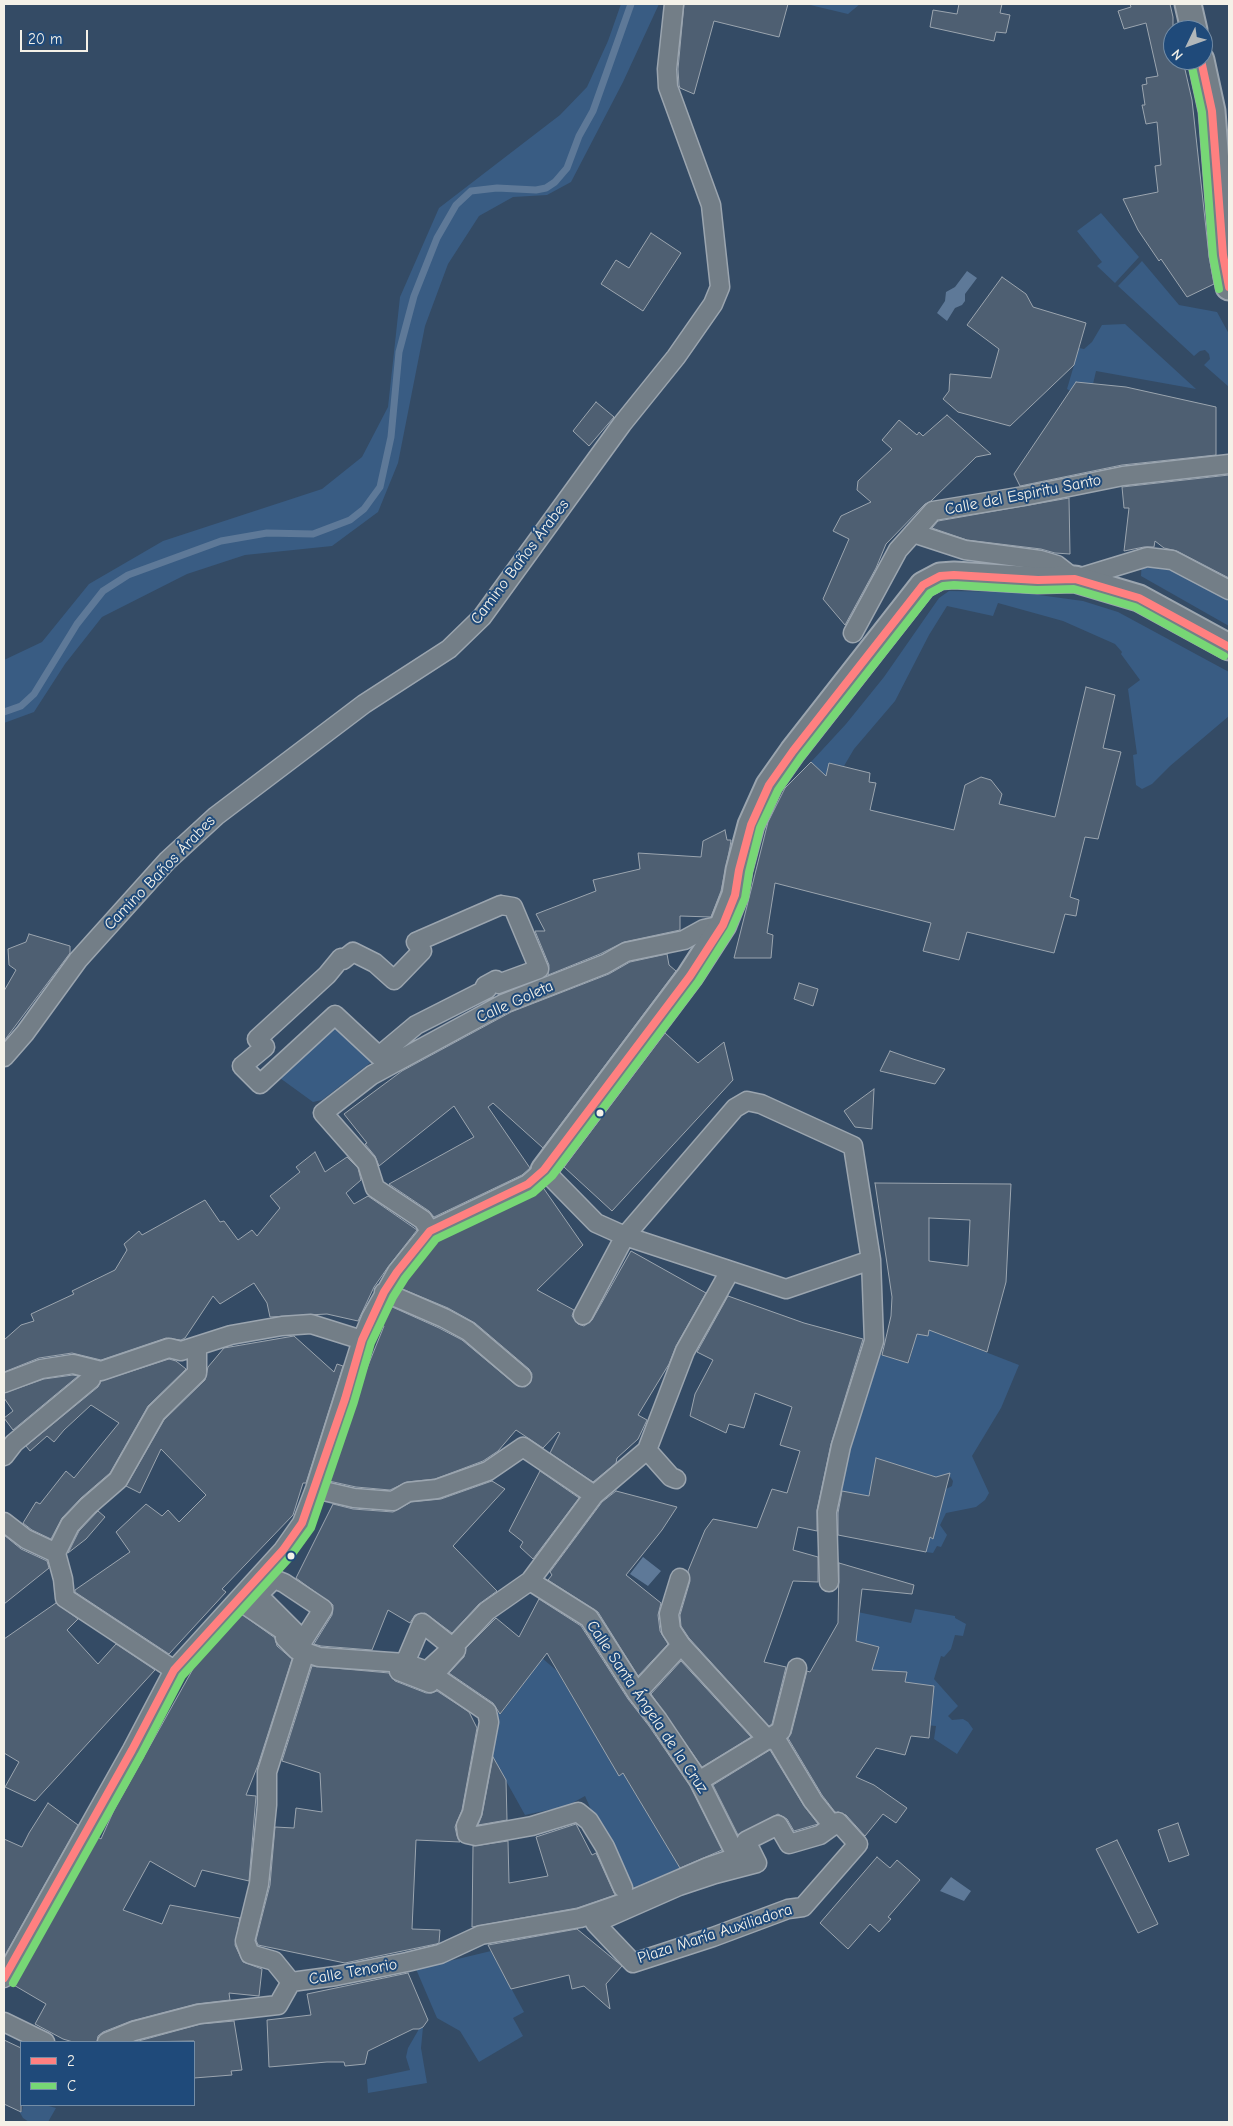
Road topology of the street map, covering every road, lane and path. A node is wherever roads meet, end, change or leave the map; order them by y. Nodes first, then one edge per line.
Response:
1 (674, 4) edge
2 (1188, 4) edge
3 (1192, 20) edge
4 (1205, 70) edge
5 (1221, 110) edge
6 (1229, 287) edge
7 (1229, 464) edge
8 (913, 534) junction
9 (1076, 579) junction
10 (1229, 590) edge
11 (853, 633) dead end
12 (1229, 647) edge
13 (723, 925) junction
14 (394, 980) joint
15 (4, 1057) edge
16 (544, 1170) junction
17 (430, 1231) junction
18 (625, 1236) junction
19 (871, 1260) junction
20 (730, 1271) junction
21 (384, 1292) junction
22 (583, 1315) dead end
23 (362, 1340) junction
24 (197, 1346) junction
25 (522, 1377) dead end
26 (91, 1379) dead end
27 (4, 1383) edge
28 (647, 1450) junction
29 (4, 1456) edge
30 (676, 1479) dead end
31 (315, 1489) junction
32 (594, 1496) junction
33 (4, 1522) edge
34 (56, 1554) junction
35 (680, 1578) dead end
36 (530, 1581) junction
37 (828, 1582) dead end
38 (253, 1591) junction
39 (682, 1645) junction
40 (303, 1647) junction
41 (453, 1647) junction
42 (405, 1663) junction
43 (797, 1668) dead end
44 (174, 1670) junction
45 (430, 1674) junction
46 (637, 1693) junction
47 (774, 1735) junction
48 (699, 1781) junction
49 (833, 1826) junction
50 (737, 1856) joint
51 (623, 1888) dead end
52 (4, 1975) edge
53 (291, 1982) junction
54 (4, 2022) edge
55 (43, 2041) edge
56 (109, 2041) edge

1 - 15 street, Camino Baños Árabes
2 - 3 street
4 - 5 street
5 - 6 street
7 - 8 street, Calle del Espiritu Santo
8 - 9 street
8 - 11 street, Calle del Espiritu Santo
9 - 10 street
9 - 12 street
9 - 13 street
13 - 16 street
13 - 17 street, Calle Goleta
14 - 14 street
16 - 17 street
16 - 18 street
17 - 21 street
18 - 19 street
18 - 20 street
18 - 22 street
19 - 20 street
19 - 37 street
20 - 28 street
21 - 23 street
21 - 25 street
23 - 24 street
23 - 31 street
24 - 27 street
24 - 34 street
26 - 29 street
28 - 30 street
28 - 32 street
31 - 32 street
31 - 38 street
32 - 36 street
33 - 34 street
34 - 44 street
35 - 39 street
36 - 41 street
36 - 46 street, Calle Santa Ángela de la Cruz
38 - 40 street
38 - 40 street
38 - 44 street
39 - 46 street
39 - 47 street
40 - 42 street
40 - 53 street
41 - 42 street
41 - 45 street
42 - 45 street
43 - 47 street
44 - 52 street
45 - 51 street
46 - 48 street, Calle Santa Ángela de la Cruz
47 - 48 street
47 - 49 street
48 - 50 street, Calle Santa Ángela de la Cruz
49 - 49 street, Plaza María Auxiliadora
50 - 53 street, Calle Tenorio
53 - 56 street, Calle Tenorio
54 - 55 street

